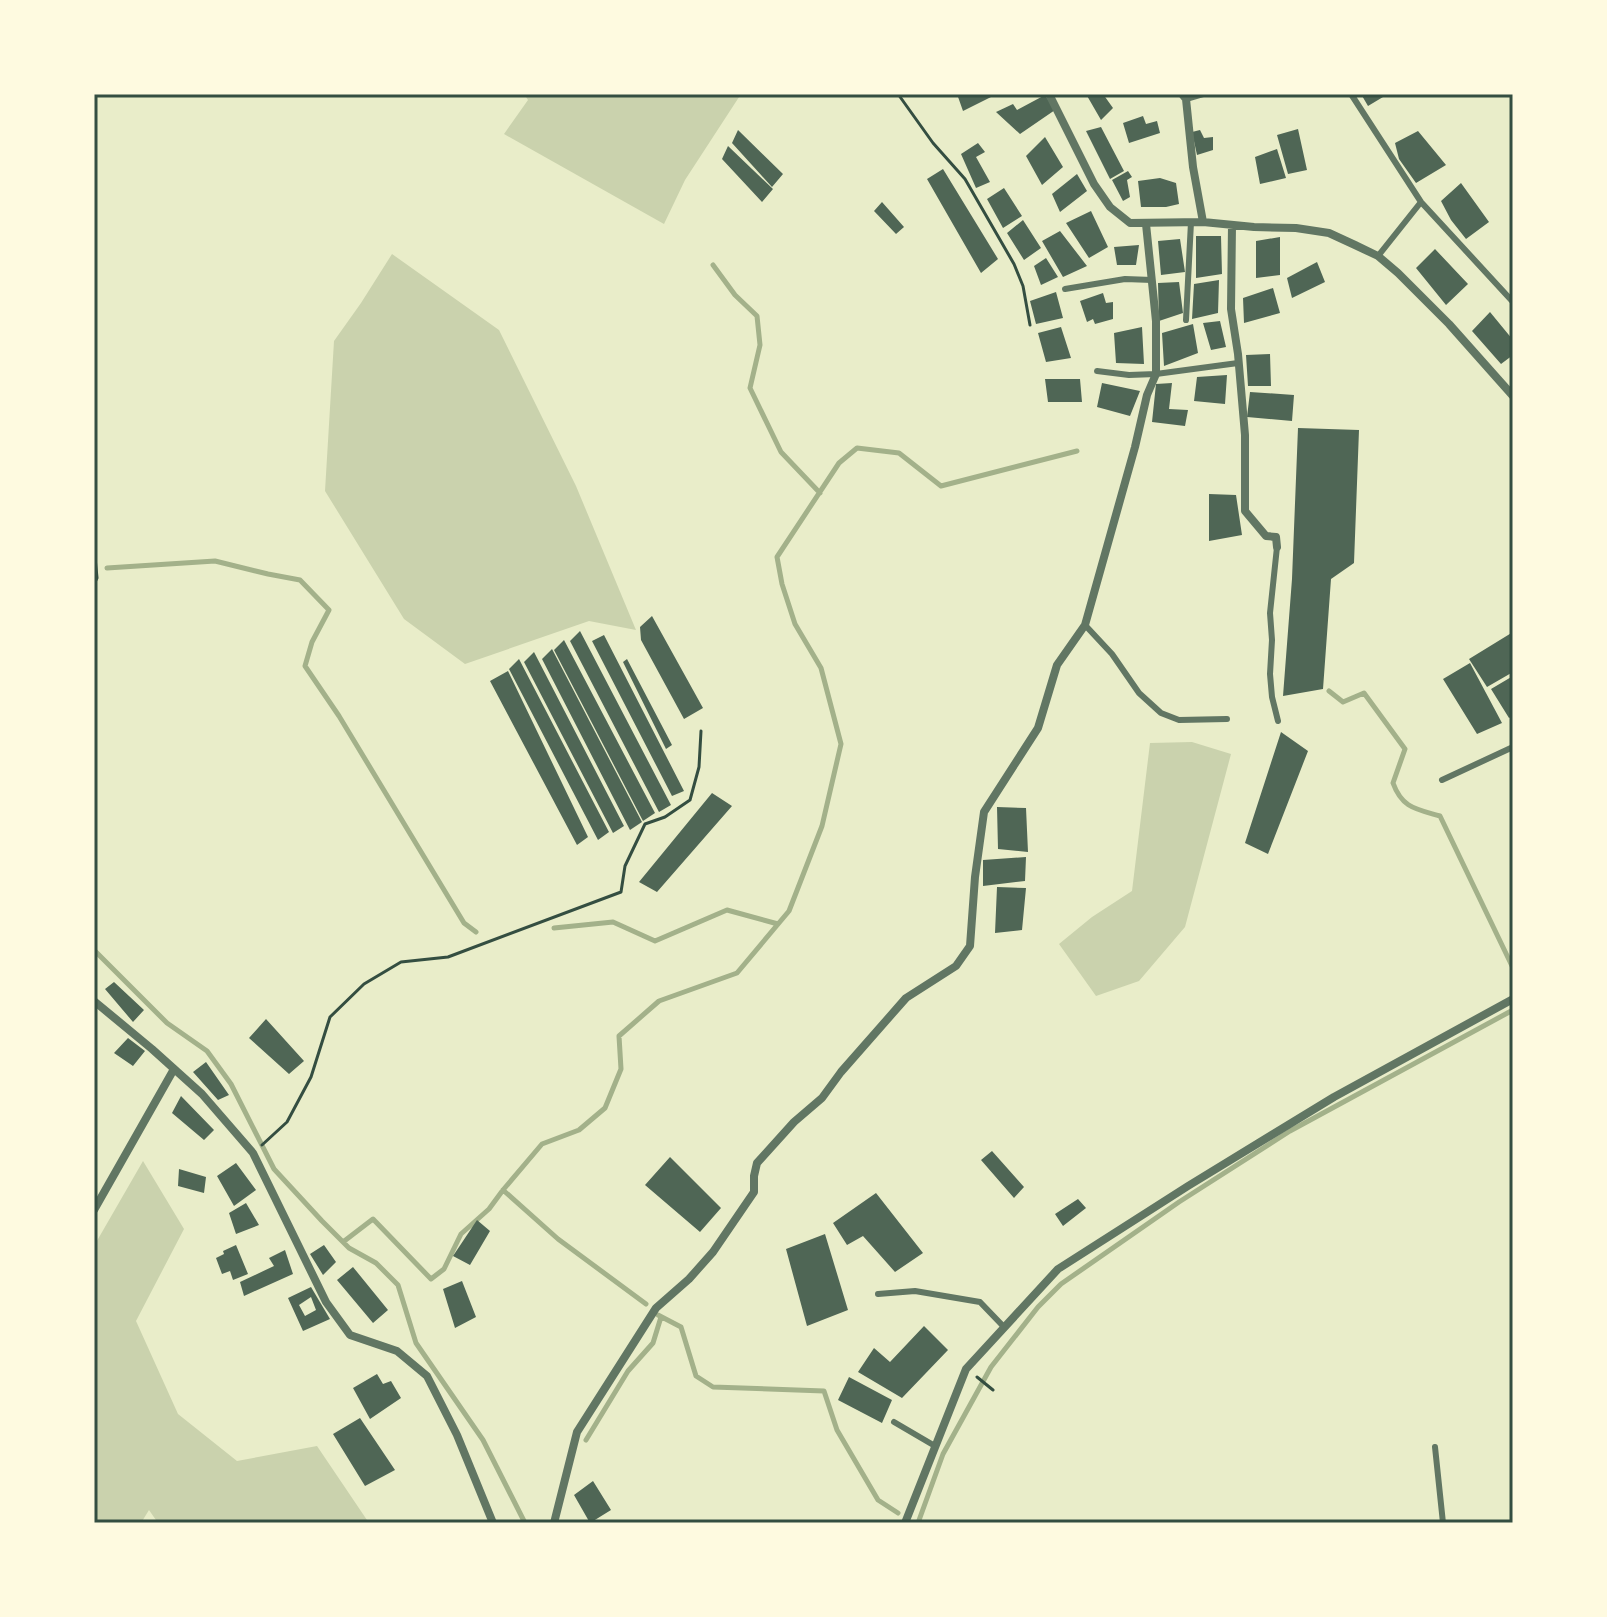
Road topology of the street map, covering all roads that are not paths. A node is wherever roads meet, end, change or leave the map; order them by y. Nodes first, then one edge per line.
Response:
1 (1049, 94) edge
2 (1203, 94) edge
3 (1351, 94) edge
4 (1184, 97) edge
5 (1421, 202) junction
6 (1191, 222) junction
7 (1203, 222) junction
8 (1146, 224) junction
9 (1232, 225) junction
10 (1378, 256) junction
11 (1152, 280) junction
12 (1065, 289) dead end
13 (1513, 302) edge
14 (1186, 320) dead end
15 (1238, 363) junction
16 (1097, 371) dead end
17 (1156, 374) junction
18 (1513, 396) edge
19 (1287, 538) dead end
20 (1276, 542) junction
21 (1085, 625) junction
22 (1227, 719) dead end
23 (1278, 721) dead end
24 (1513, 747) edge
25 (1442, 780) dead end
26 (1513, 999) edge
27 (94, 1001) edge
28 (174, 1069) junction
29 (94, 1210) edge
30 (878, 1294) dead end
31 (1004, 1327) junction
32 (894, 1422) dead end
33 (935, 1446) junction
34 (1435, 1447) dead end
35 (493, 1523) edge
36 (554, 1523) edge
37 (905, 1523) edge
38 (1443, 1523) edge

1 - 8 street
2 - 4 lane
3 - 5 lane
4 - 7 street
5 - 10 lane
5 - 13 lane
6 - 7 street
6 - 8 street
6 - 14 lane
7 - 9 street
8 - 11 street
9 - 10 street
9 - 15 street
10 - 18 street
11 - 12 lane
11 - 17 street
15 - 17 lane
15 - 20 street
16 - 17 lane
17 - 21 street
19 - 20 lane
20 - 23 lane
21 - 22 lane
21 - 36 street
24 - 25 lane
26 - 31 street
27 - 28 street
28 - 29 street
28 - 35 street
30 - 31 lane
31 - 33 street
32 - 33 lane
33 - 37 street
34 - 38 lane

